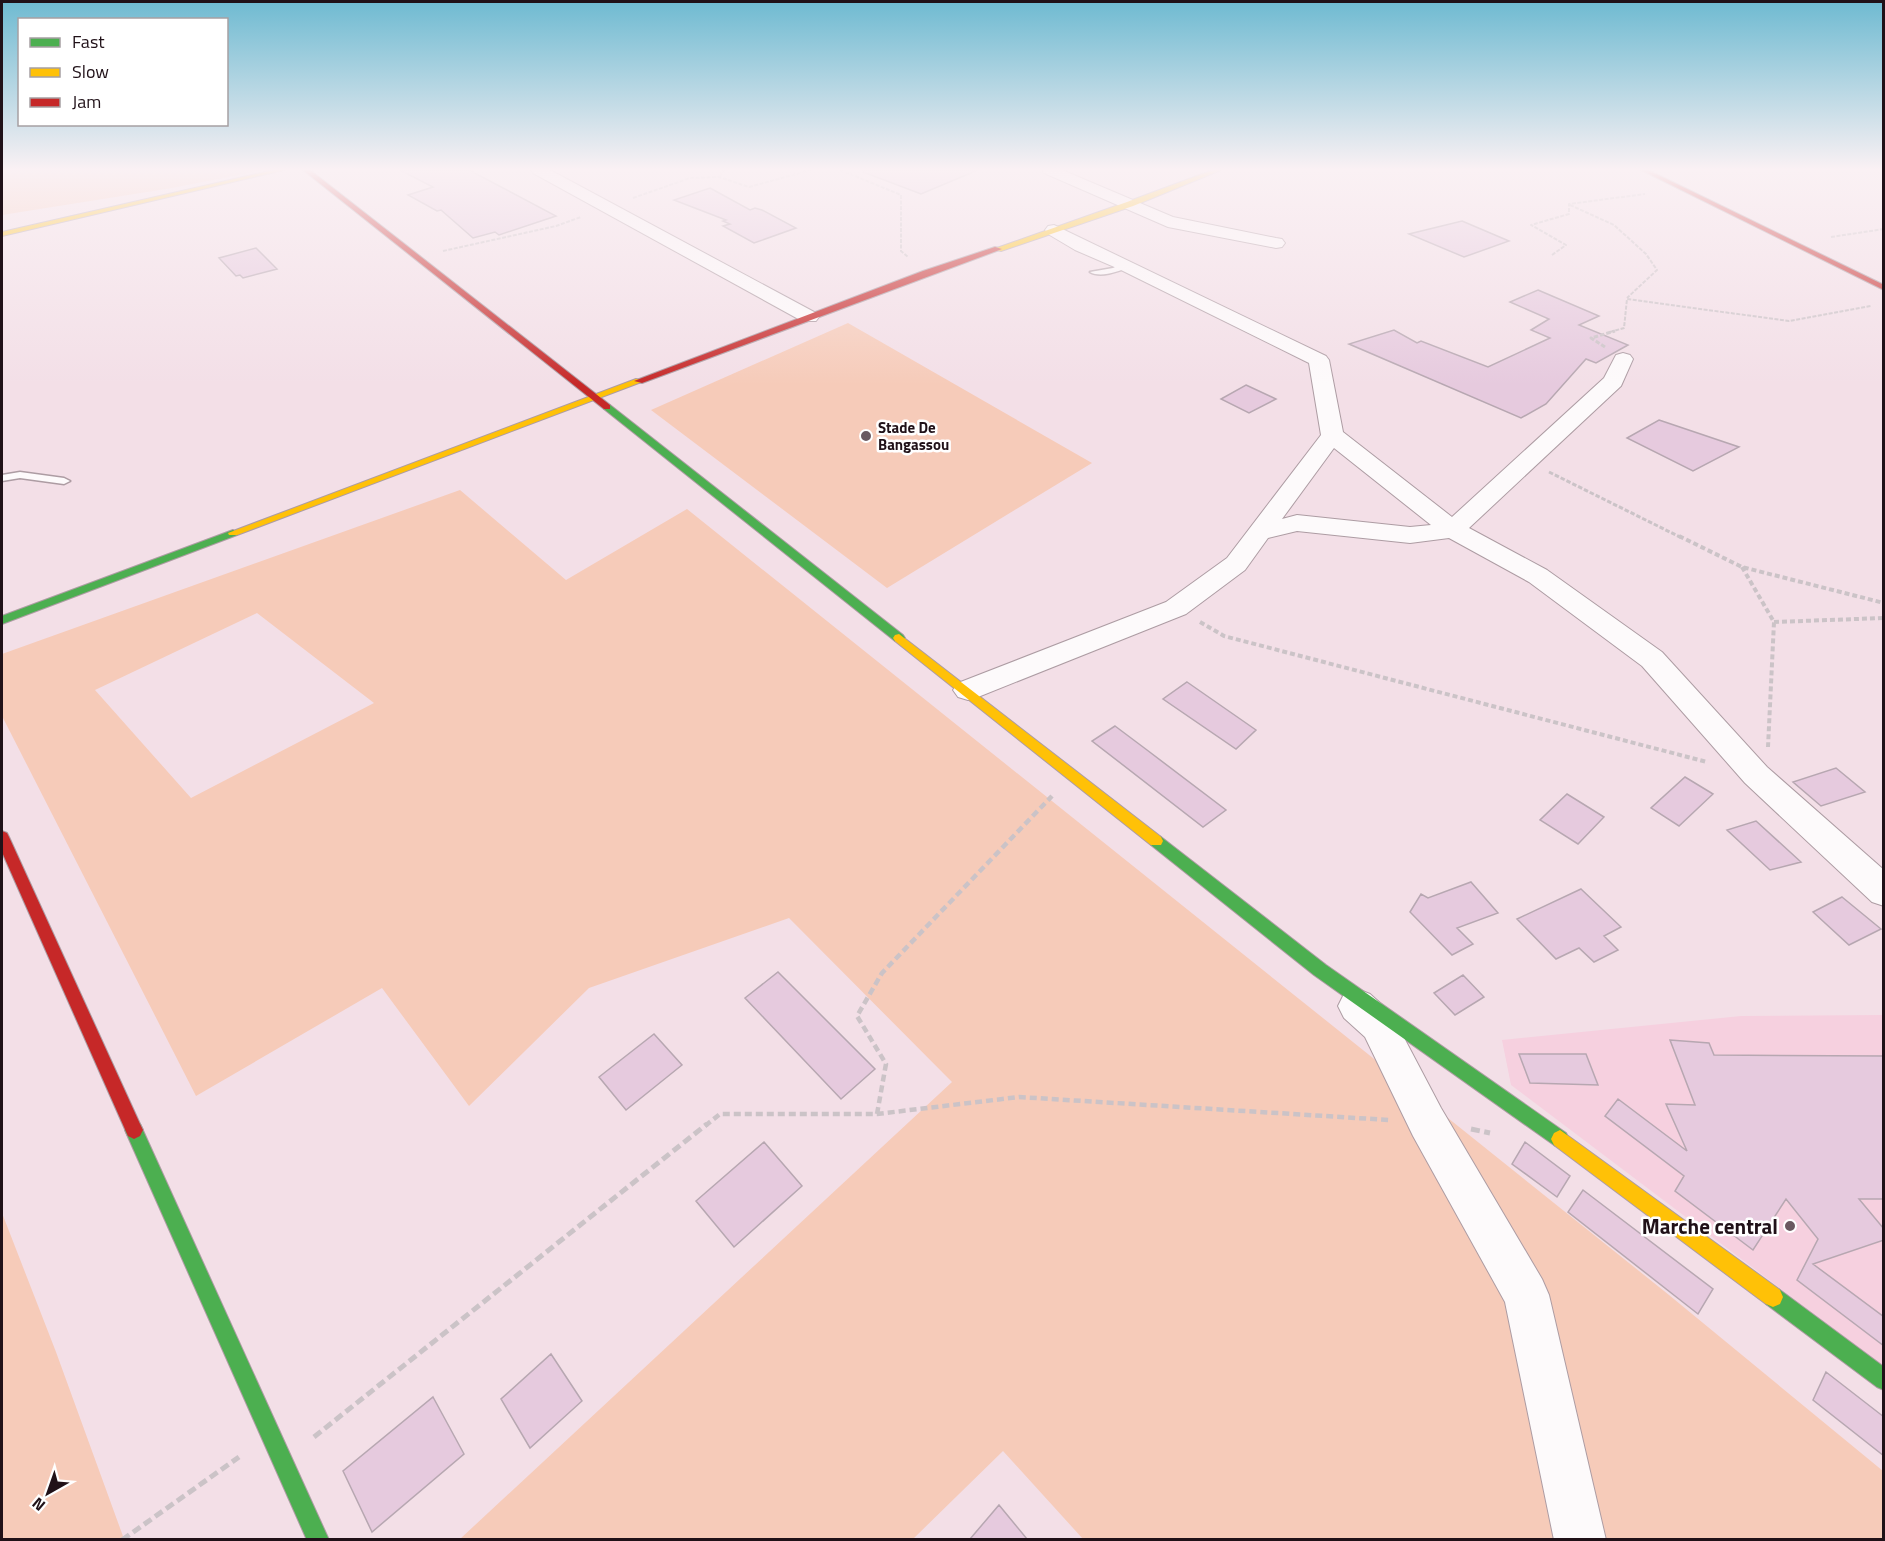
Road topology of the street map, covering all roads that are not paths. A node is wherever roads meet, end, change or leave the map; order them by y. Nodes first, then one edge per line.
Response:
1 (398, 242) edge
2 (672, 242) edge
3 (1019, 242) edge
4 (1073, 242) edge
5 (1791, 242) edge
6 (1125, 265) junction
7 (1094, 272) dead end
8 (1884, 288) edge
9 (810, 317) junction
10 (1623, 359) road end
11 (597, 398) junction
12 (1332, 435) junction
13 (2, 478) edge
14 (64, 481) dead end
15 (1454, 530) junction
16 (1259, 533) junction
17 (2, 620) edge
18 (968, 690) junction
19 (2, 837) edge
20 (1884, 892) edge
21 (1320, 970) junction
22 (1884, 1380) edge
23 (318, 1539) edge
24 (1580, 1539) edge

1 - 11 street
2 - 9 street
3 - 9 street
4 - 6 street
5 - 8 street
6 - 7 lane
6 - 12 street
9 - 11 street
10 - 15 street
11 - 17 street
11 - 18 street
12 - 15 street
12 - 16 street
13 - 14 lane
15 - 16 street
15 - 20 street
16 - 18 street
18 - 21 street
19 - 23 street
21 - 22 street
21 - 24 street

